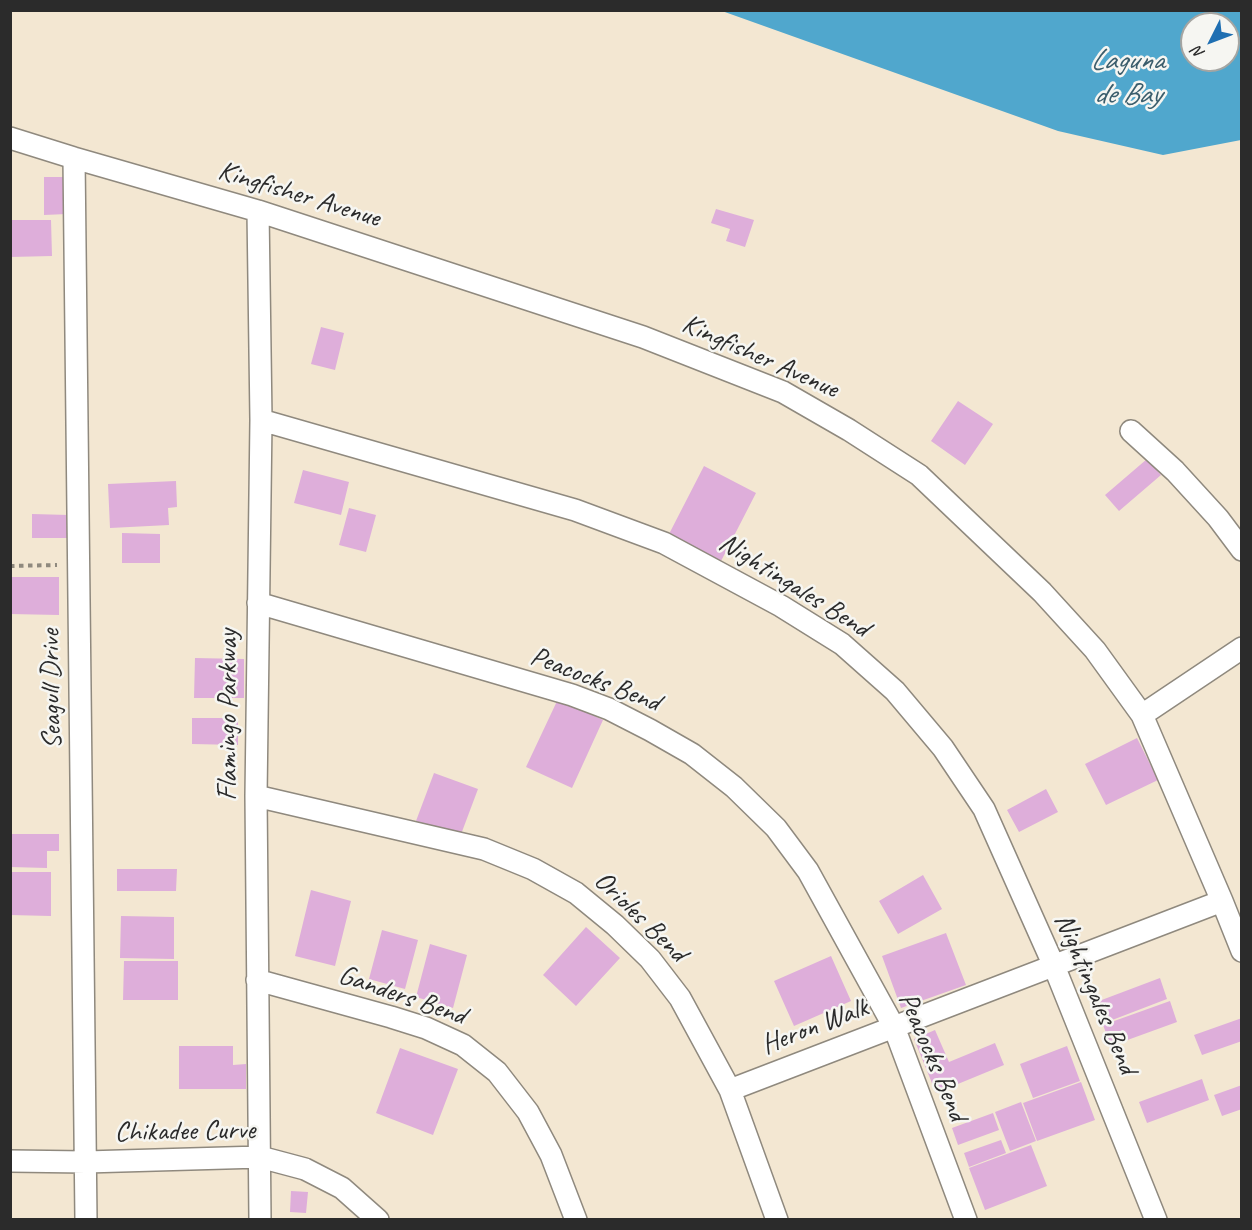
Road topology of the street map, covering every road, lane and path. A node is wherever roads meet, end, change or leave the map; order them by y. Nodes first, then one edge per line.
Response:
1 (10, 138) edge
2 (74, 158) junction
3 (258, 211) junction
4 (261, 420) junction
5 (1131, 431) dead end
6 (1242, 550) edge
7 (79, 565) junction
8 (10, 566) edge
9 (258, 603) junction
10 (1242, 648) edge
11 (1142, 715) junction
12 (256, 796) junction
13 (1222, 901) junction
14 (1242, 951) edge
15 (1054, 966) junction
16 (257, 980) junction
17 (894, 1027) junction
18 (730, 1090) junction
19 (260, 1157) junction
20 (10, 1161) edge
21 (87, 1162) junction
22 (86, 1220) edge
23 (260, 1220) edge
24 (378, 1220) edge
25 (576, 1220) edge
26 (777, 1220) edge
27 (966, 1220) edge
28 (1156, 1220) edge

1 - 2 street, Kingfisher Avenue
2 - 3 street, Kingfisher Avenue
2 - 7 street, Seagull Drive
3 - 4 street, Flamingo Parkway
3 - 11 street, Kingfisher Avenue
4 - 9 street, Flamingo Parkway
4 - 15 street, Nightingales Bend
5 - 6 street
7 - 8 path
7 - 21 street, Seagull Drive
9 - 12 street, Flamingo Parkway
9 - 17 street, Peacocks Bend
10 - 11 street
11 - 13 street, Kingfisher Avenue
12 - 16 street, Flamingo Parkway
12 - 18 street, Orioles Bend
13 - 14 street, Kingfisher Avenue
13 - 15 street, Heron Walk
15 - 17 street, Heron Walk
15 - 28 street, Nightingales Bend
16 - 19 street, Flamingo Parkway
16 - 25 street, Ganders Bend
17 - 18 street, Heron Walk
17 - 27 street, Peacocks Bend
18 - 26 street, Orioles Bend
19 - 21 street, Chikadee Curve
19 - 23 street, Flamingo Parkway
19 - 24 street, Chikadee Curve
20 - 21 street, Chikadee Curve
21 - 22 street, Seagull Drive

